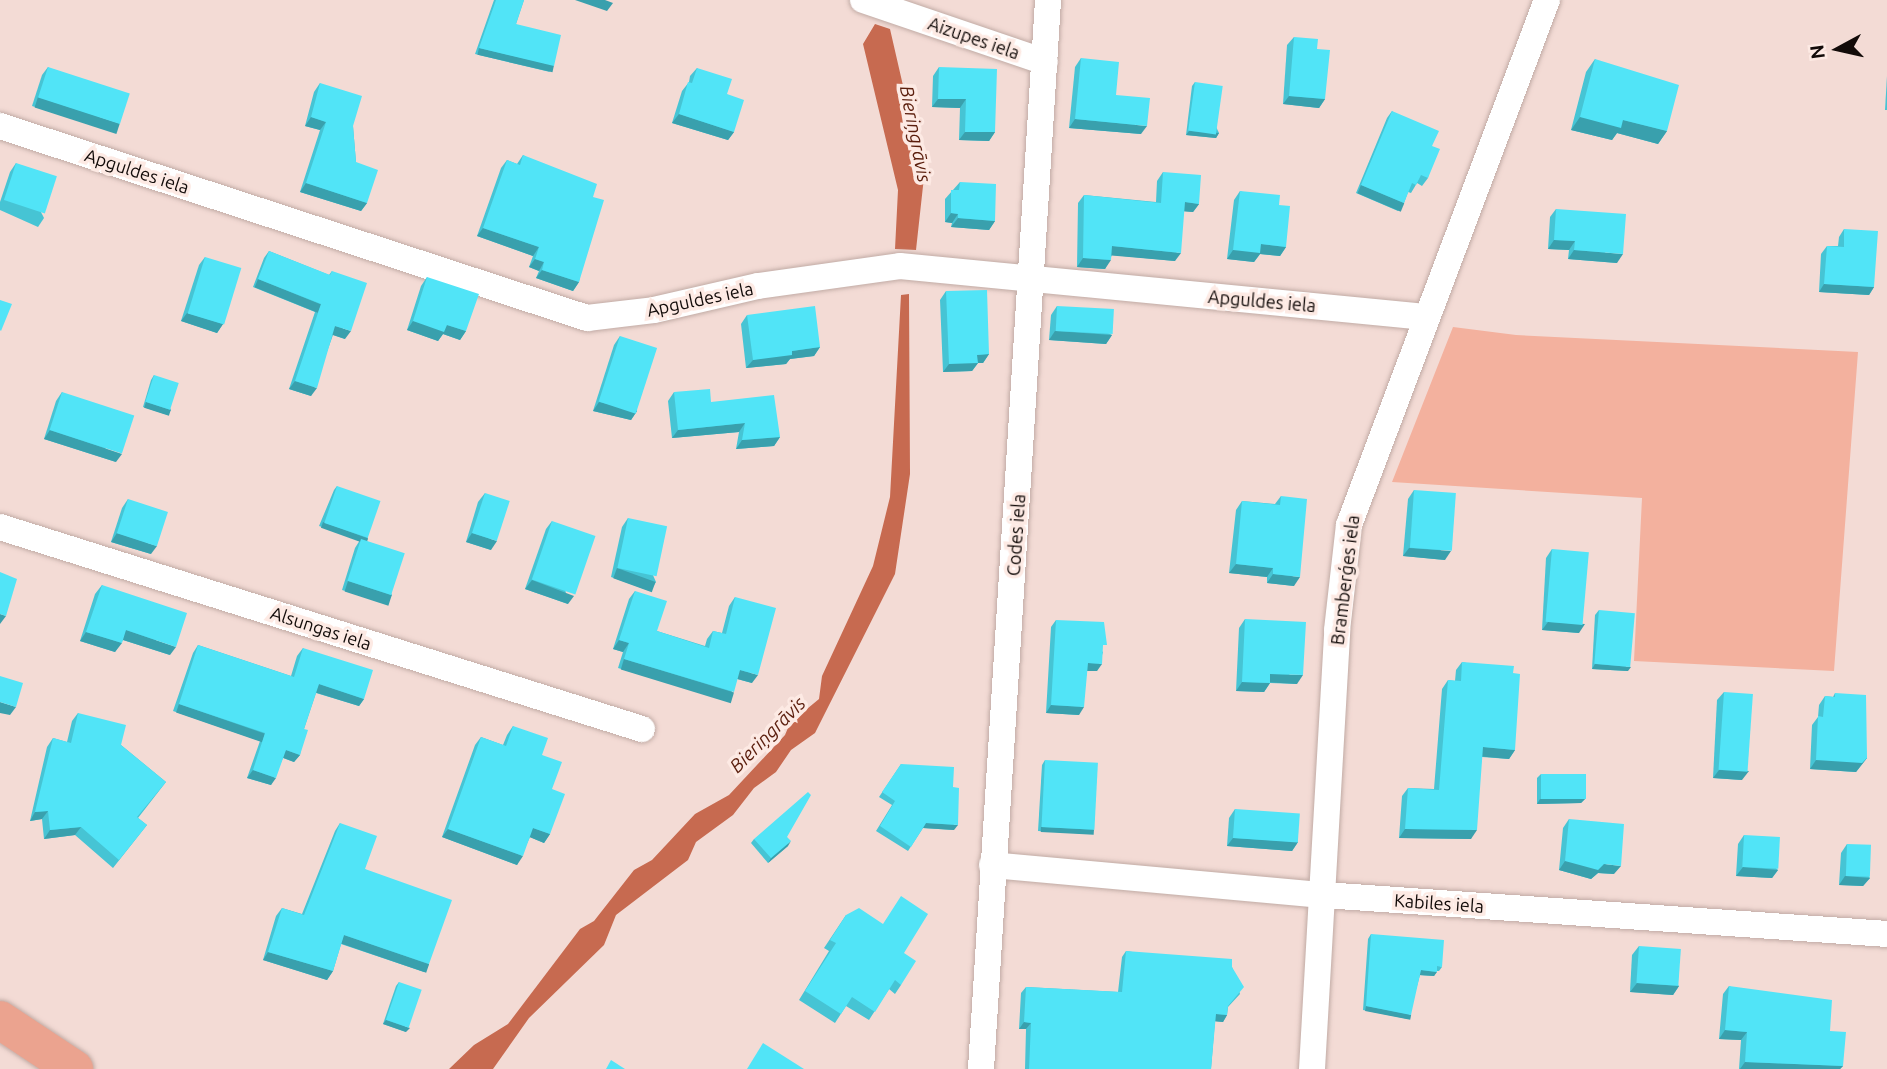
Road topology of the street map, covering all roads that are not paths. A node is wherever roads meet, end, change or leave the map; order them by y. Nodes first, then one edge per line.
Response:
1 (863, 0) edge
2 (1048, 0) edge
3 (1547, 0) edge
4 (1045, 62) junction
5 (0, 126) edge
6 (1034, 279) junction
7 (1426, 317) junction
8 (0, 527) edge
9 (642, 729) dead end
10 (992, 865) junction
11 (1324, 895) junction
12 (1887, 934) edge
13 (0, 1020) edge
14 (74, 1069) edge
15 (981, 1069) edge
16 (1312, 1069) edge

1 - 4 street, Aizupes iela
2 - 4 street, Codes iela
3 - 7 street, Bramberģes iela
4 - 6 street, Codes iela
5 - 6 street, Apguldes iela
6 - 7 street, Apguldes iela
6 - 10 street, Codes iela
7 - 11 street, Bramberģes iela
8 - 9 street, Alsungas iela
10 - 11 street, Kabiles iela
10 - 15 street, Codes iela
11 - 12 street, Kabiles iela
11 - 16 street, Bramberģes iela
13 - 14 main road

